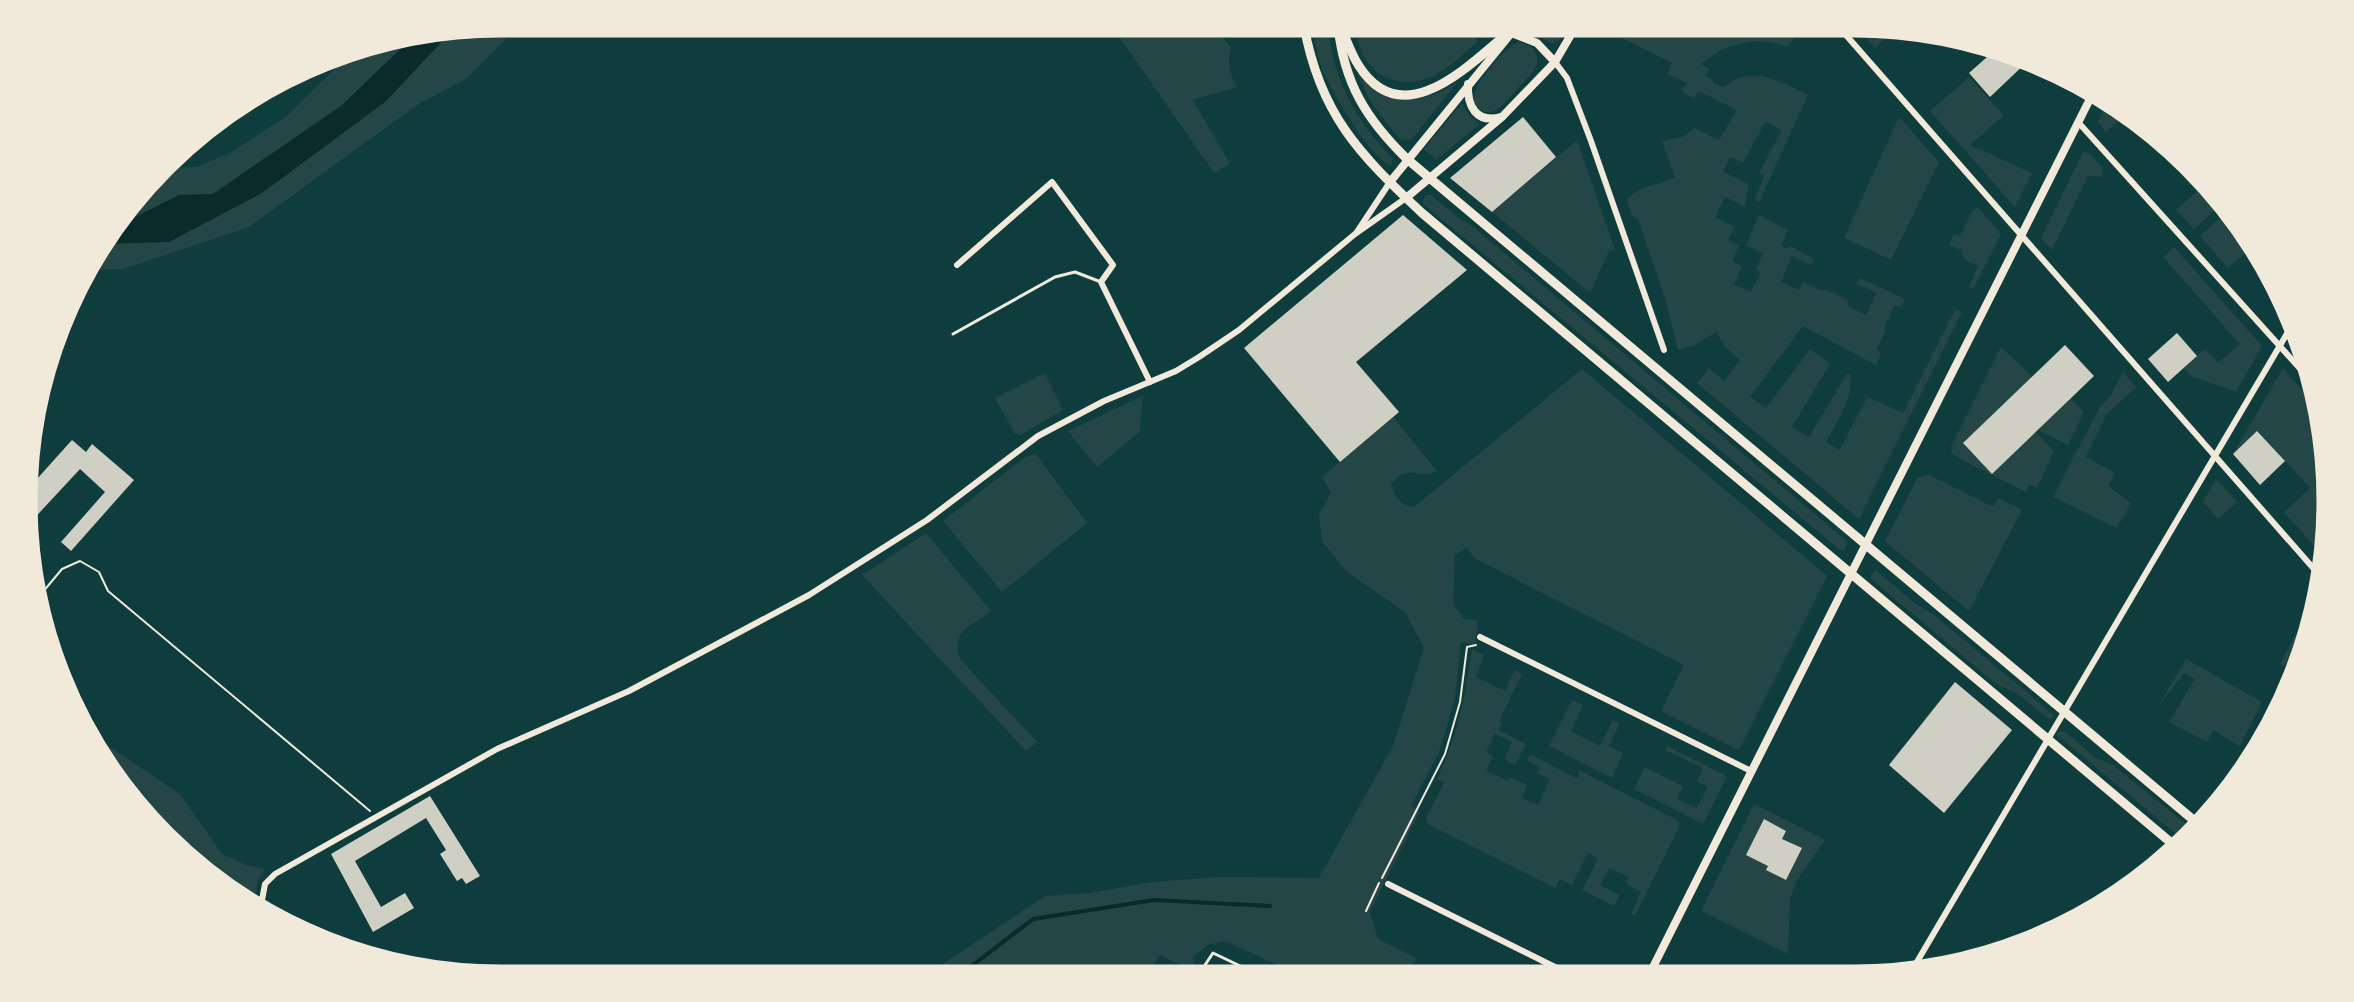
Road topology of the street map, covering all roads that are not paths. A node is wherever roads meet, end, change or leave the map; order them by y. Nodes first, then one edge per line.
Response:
1 (1306, 36) edge
2 (1340, 36) edge
3 (1344, 36) edge
4 (1504, 36) edge
5 (1507, 36) edge
6 (1525, 36) edge
7 (1570, 36) edge
8 (1847, 36) edge
9 (1555, 62) junction
10 (1468, 84) junction
11 (2089, 100) edge
12 (1502, 117) junction
13 (2078, 122) junction
14 (1407, 159) junction
15 (1430, 178) junction
16 (1390, 182) junction
17 (1406, 198) junction
18 (1355, 234) junction
19 (2021, 236) junction
20 (957, 265) dead end
21 (1101, 282) junction
22 (953, 334) dead end
23 (2287, 334) edge
24 (2280, 345) junction
25 (1664, 350) dead end
26 (2297, 364) edge
27 (1150, 382) junction
28 (2215, 457) junction
29 (1865, 544) junction
30 (2313, 568) edge
31 (1851, 573) junction
32 (1480, 637) road end
33 (2064, 712) junction
34 (2048, 739) junction
35 (1751, 771) junction
36 (2192, 819) edge
37 (2170, 842) edge
38 (1388, 884) dead end
39 (262, 900) edge
40 (1917, 961) edge
41 (1205, 966) edge
42 (1241, 966) edge
43 (1553, 966) edge
44 (1654, 966) edge

1 - 16 main road
2 - 14 main road
3 - 4 main road
5 - 10 street
6 - 9 street
7 - 9 street
8 - 19 street
9 - 12 street
9 - 25 street
10 - 12 street
10 - 14 street
11 - 13 street
12 - 15 street
13 - 19 street
13 - 24 street
14 - 15 main road
14 - 16 street
15 - 17 street
15 - 29 main road
16 - 17 main road
16 - 18 street
17 - 18 street
17 - 31 main road
18 - 27 street
19 - 28 street
19 - 29 street
20 - 21 street
21 - 22 lane
21 - 27 street
23 - 24 street
24 - 26 street
24 - 28 street
27 - 39 street
28 - 30 street
28 - 33 street
29 - 31 street
29 - 33 main road
31 - 34 main road
31 - 35 street
32 - 35 street
33 - 34 street
33 - 36 main road
34 - 37 main road
34 - 40 street
35 - 44 street
38 - 43 street
41 - 42 lane

